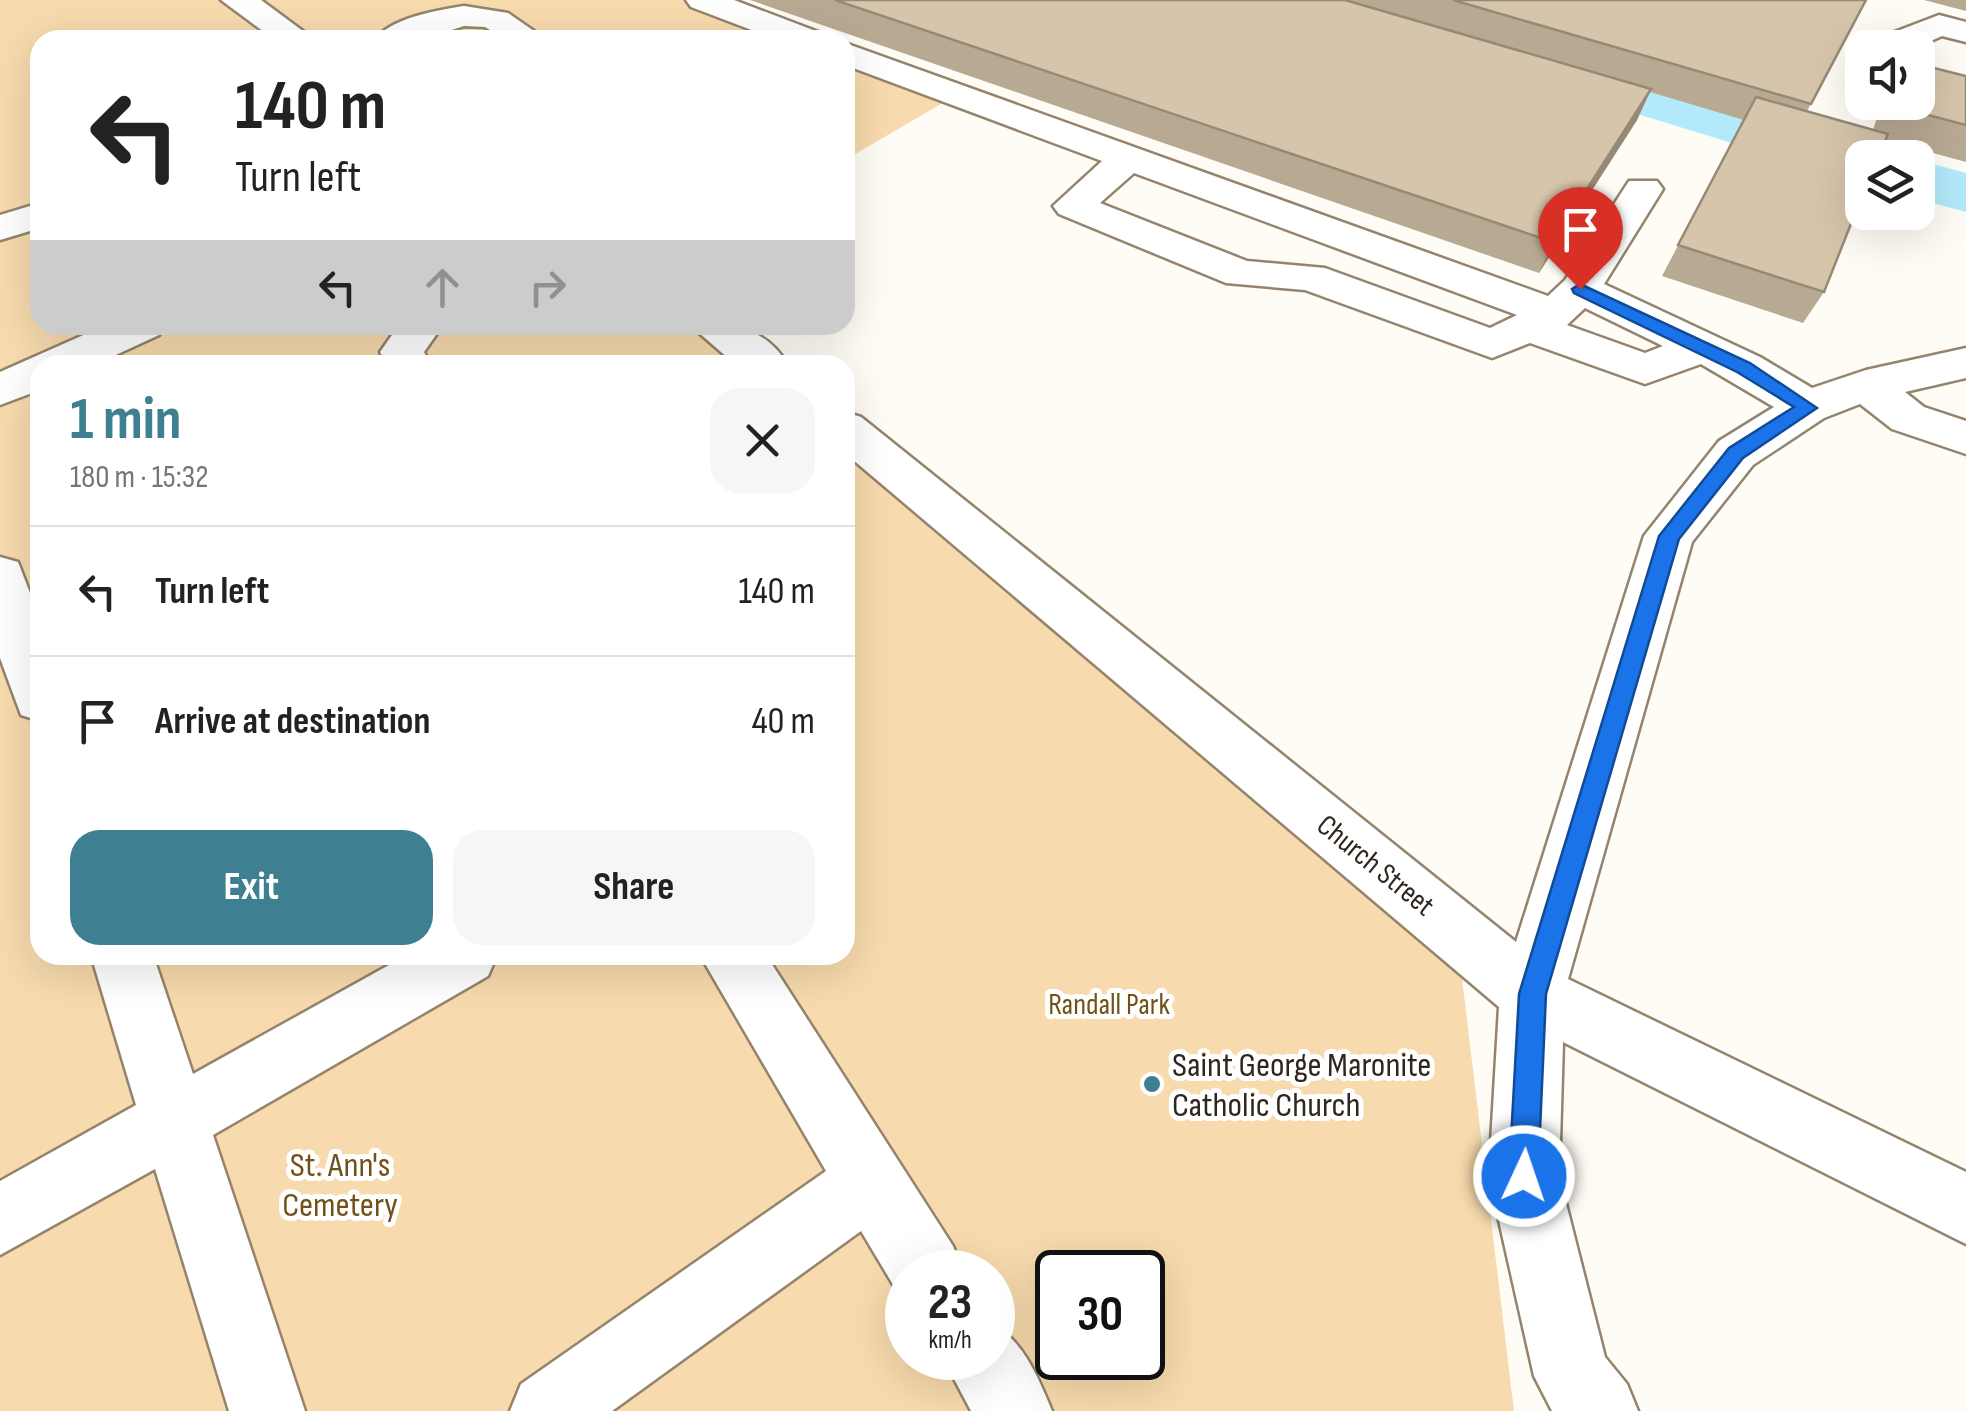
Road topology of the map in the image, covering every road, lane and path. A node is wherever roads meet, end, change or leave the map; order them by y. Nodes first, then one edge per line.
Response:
1 (238, 0) edge
2 (702, 0) edge
3 (283, 30) edge
4 (420, 30) edge
5 (517, 30) edge
6 (782, 30) edge
7 (1928, 30) edge
8 (1966, 32) edge
9 (855, 58) edge
10 (1127, 158) junction
11 (1642, 189) dead end
12 (30, 218) edge
13 (0, 228) edge
14 (1556, 310) junction
15 (122, 335) edge
16 (726, 335) edge
17 (1701, 348) junction
18 (77, 355) edge
19 (752, 355) edge
20 (1966, 363) edge
21 (30, 376) edge
22 (1866, 385) junction
23 (0, 390) edge
24 (1808, 408) junction
25 (855, 436) edge
26 (1966, 438) edge
27 (4, 602) edge
28 (30, 672) edge
29 (125, 965) edge
30 (448, 965) edge
31 (737, 965) edge
32 (1532, 994) junction
33 (175, 1121) junction
34 (870, 1182) junction
35 (1966, 1209) edge
36 (0, 1220) edge
37 (913, 1250) edge
38 (995, 1380) edge
39 (267, 1411) edge
40 (548, 1411) edge
41 (1014, 1411) edge
42 (1600, 1411) edge

1 - 3 street
2 - 6 street
4 - 5 street
7 - 8 street
9 - 10 street
10 - 14 street
10 - 14 street
11 - 14 street
12 - 13 street
14 - 17 street
14 - 17 street
15 - 18 street
16 - 19 street
17 - 24 street
20 - 22 street
21 - 23 street
22 - 24 street
22 - 26 street
24 - 32 street
25 - 32 street, Church Street
27 - 28 street
29 - 33 street
30 - 33 street
31 - 34 street
32 - 35 street, Church Street
32 - 42 street
33 - 36 street
33 - 39 street
34 - 37 street
34 - 40 street
38 - 41 street

